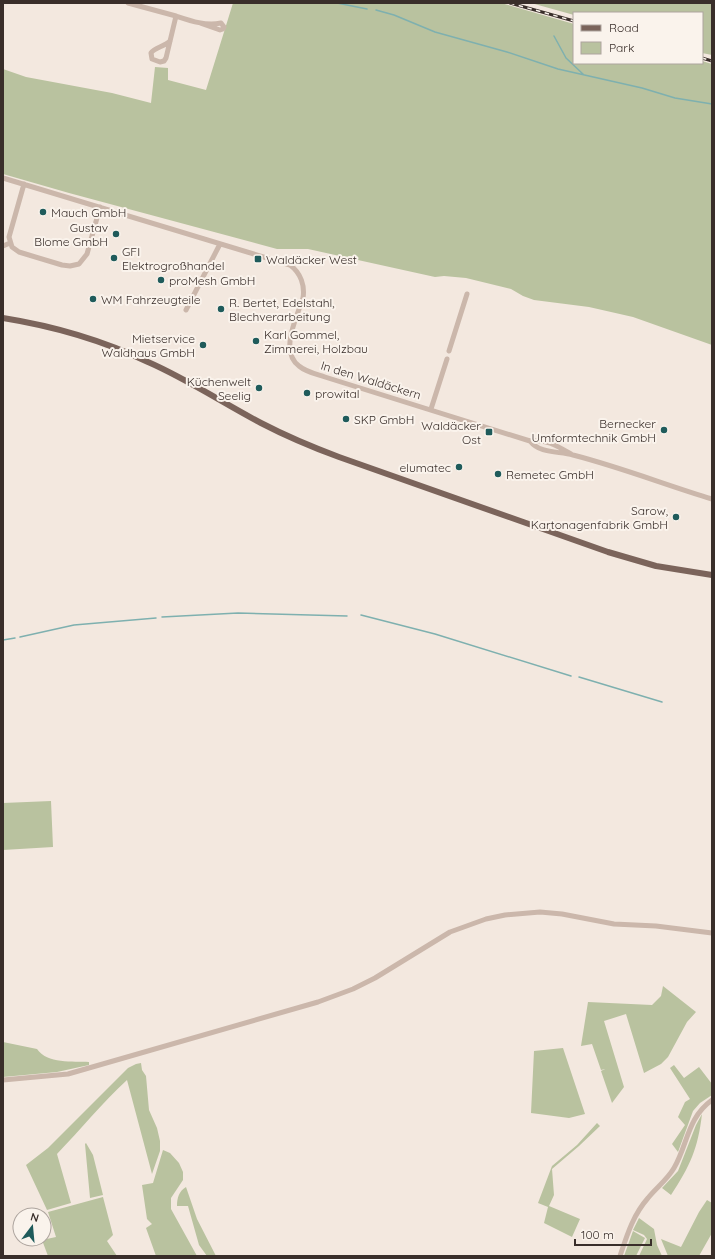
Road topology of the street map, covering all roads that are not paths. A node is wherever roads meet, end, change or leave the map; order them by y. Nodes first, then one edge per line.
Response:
1 (128, 3) edge
2 (176, 16) junction
3 (200, 23) dead end
4 (170, 41) junction
5 (3, 178) edge
6 (24, 184) junction
7 (100, 207) junction
8 (10, 244) junction
9 (220, 244) junction
10 (3, 246) edge
11 (467, 294) dead end
12 (186, 310) dead end
13 (3, 318) edge
14 (449, 351) dead end
15 (447, 359) dead end
16 (431, 409) junction
17 (530, 441) junction
18 (571, 454) junction
19 (712, 499) edge
20 (712, 576) edge
21 (712, 933) edge
22 (3, 1080) edge
23 (712, 1100) edge
24 (620, 1256) edge

1 - 2 street
2 - 3 street
2 - 4 street
4 - 4 street
5 - 6 street, In den Waldäckern
6 - 7 street, In den Waldäckern
6 - 8 street
7 - 8 street
7 - 9 street, In den Waldäckern
8 - 10 street
9 - 12 street
9 - 16 street, In den Waldäckern
11 - 14 street
13 - 20 main road
15 - 16 street, In den Waldäckern
16 - 17 street, In den Waldäckern
17 - 18 street, In den Waldäckern
17 - 18 street, In den Waldäckern
18 - 19 street, In den Waldäckern
21 - 22 street
23 - 24 street

